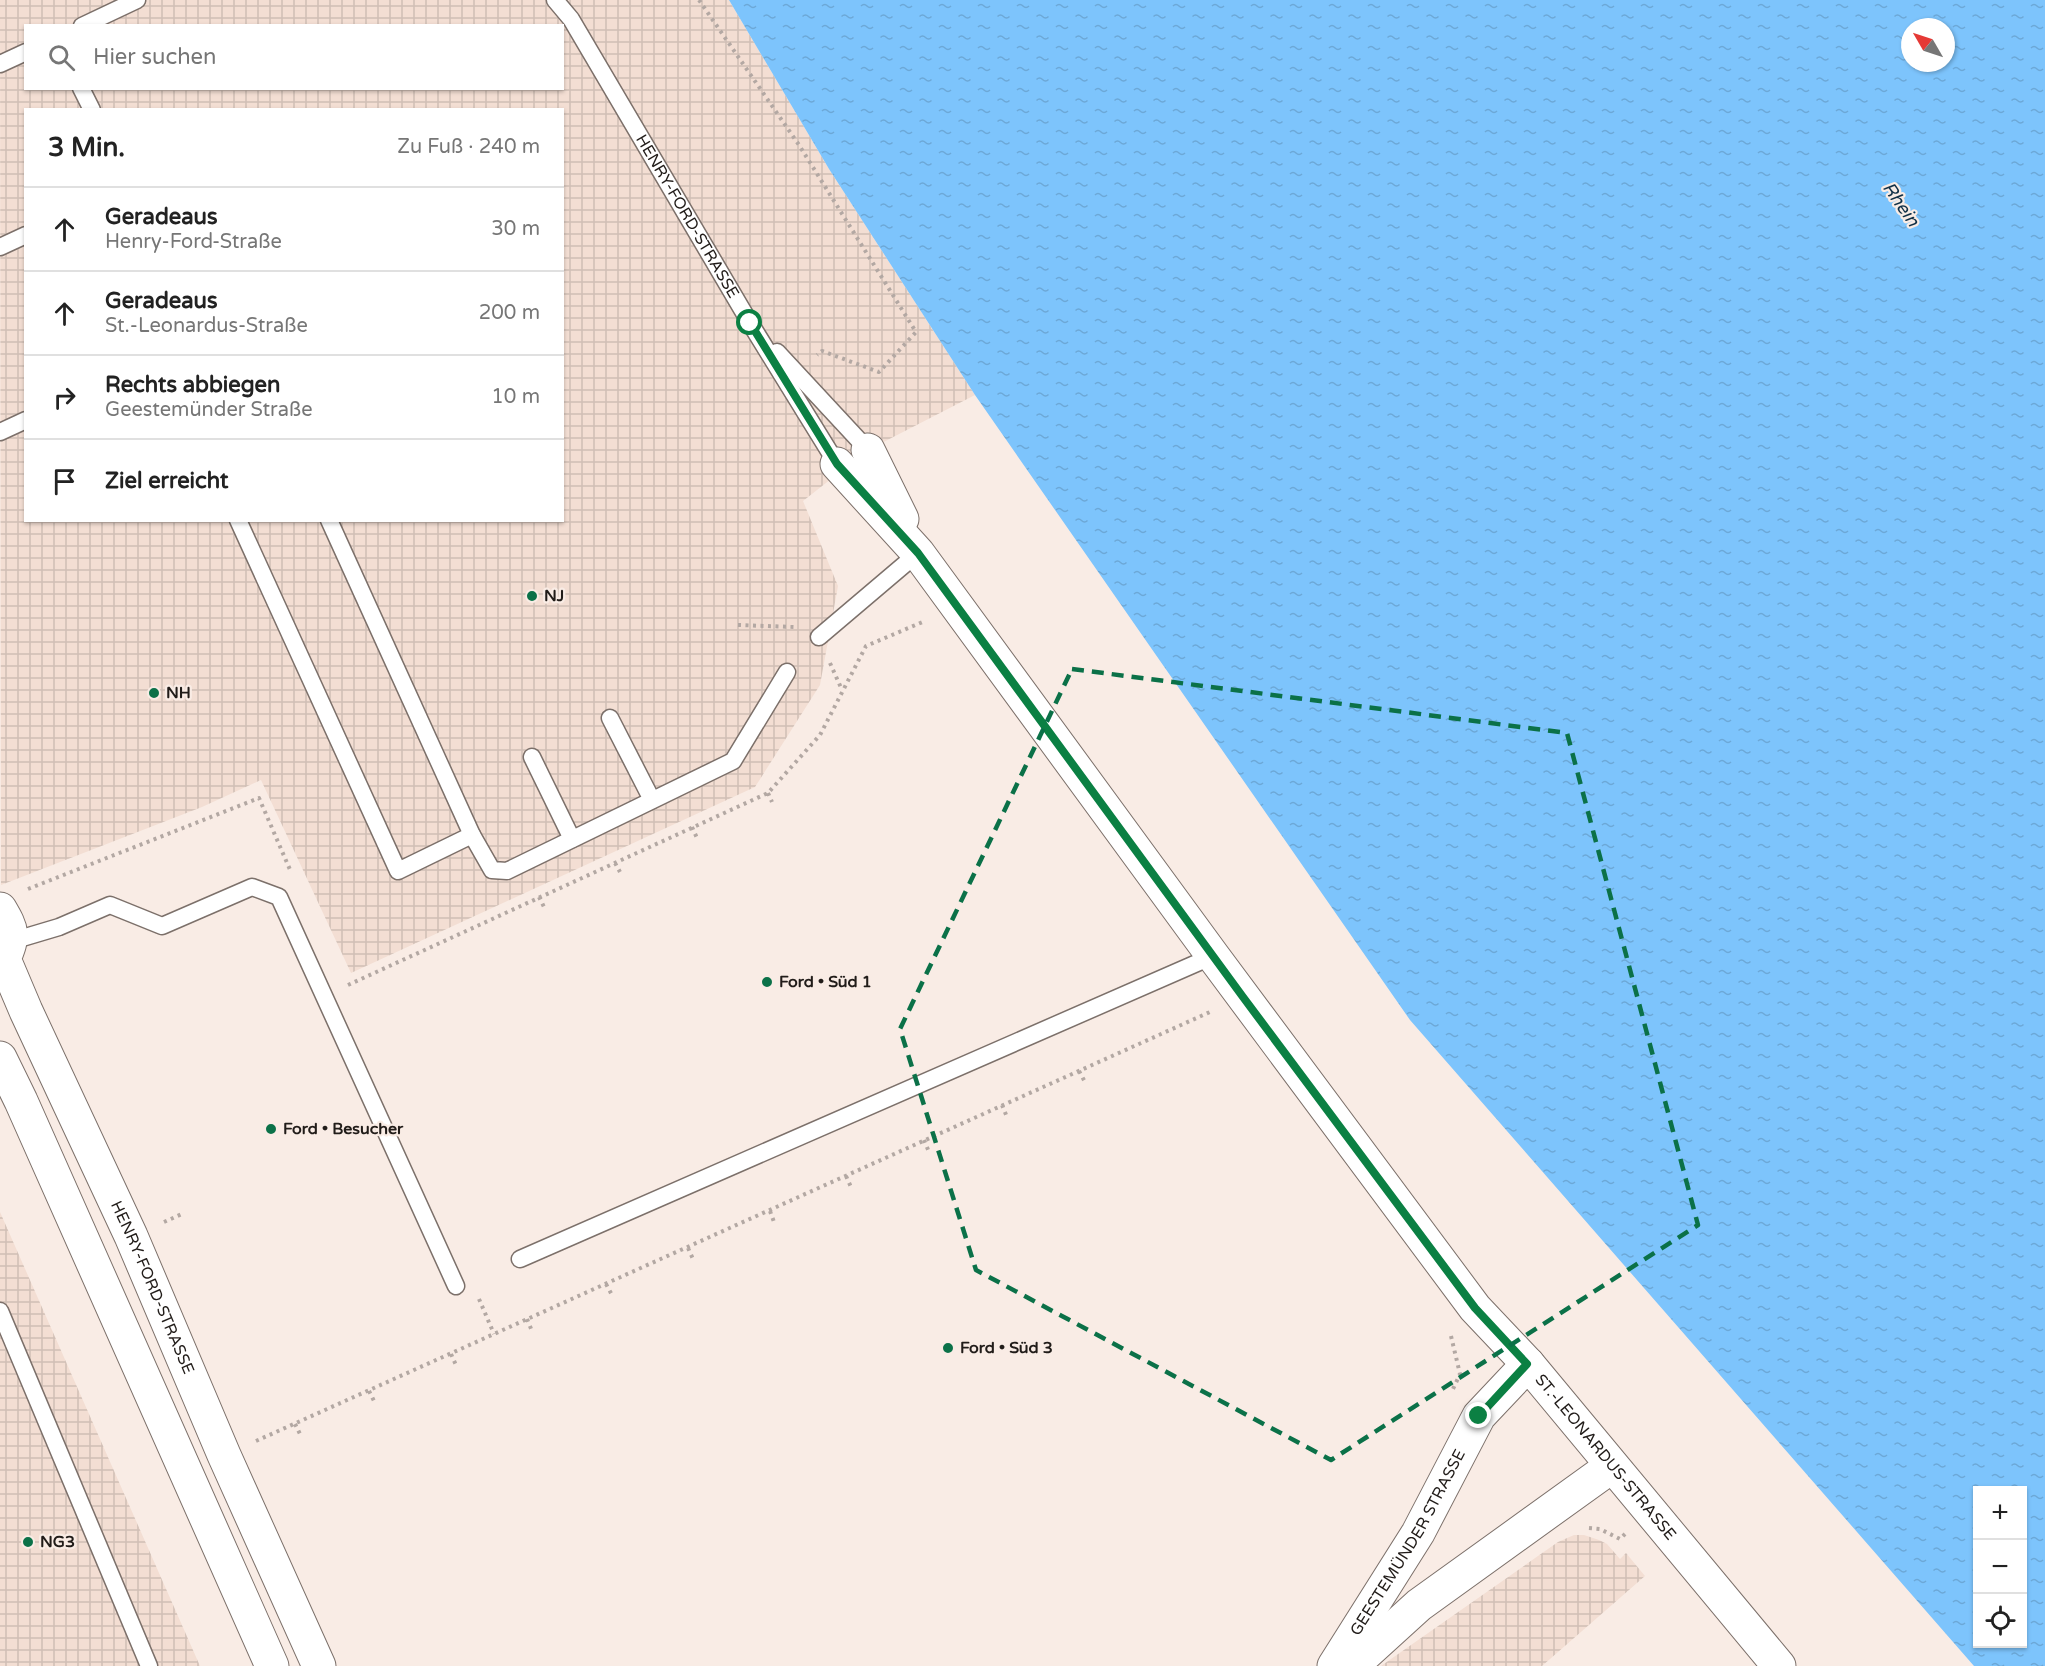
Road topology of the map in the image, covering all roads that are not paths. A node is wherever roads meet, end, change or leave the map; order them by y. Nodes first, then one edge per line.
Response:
1 (137, 0) edge
2 (555, 0) edge
3 (86, 24) edge
4 (24, 53) edge
5 (0, 64) edge
6 (82, 90) edge
7 (91, 108) edge
8 (24, 236) edge
9 (0, 247) edge
10 (750, 323) junction
11 (24, 421) edge
12 (0, 432) edge
13 (868, 450) joint
14 (837, 464) joint
15 (239, 522) edge
16 (330, 522) edge
17 (918, 553) junction
18 (819, 637) dead end
19 (787, 672) dead end
20 (610, 718) dead end
21 (532, 757) dead end
22 (652, 800) junction
23 (472, 835) junction
24 (572, 839) junction
25 (0, 909) edge
26 (8, 950) junction
27 (1213, 956) junction
28 (0, 1058) edge
29 (520, 1258) dead end
30 (456, 1286) dead end
31 (0, 1311) edge
32 (1527, 1364) junction
33 (1612, 1466) junction
34 (149, 1666) edge
35 (272, 1666) edge
36 (319, 1666) edge
37 (1334, 1666) edge
38 (1352, 1666) edge
39 (1779, 1666) edge

1 - 3 lane
2 - 10 lane, HENRY-FORD-STRASSE
4 - 5 lane
6 - 7 lane
8 - 9 lane
10 - 13 lane
10 - 14 lane, HENRY-FORD-STRASSE
11 - 12 lane
13 - 17 street, ST.-LEONARDUS-STRASSE
14 - 17 street, ST.-LEONARDUS-STRASSE
15 - 23 lane
16 - 23 lane
17 - 18 lane
17 - 27 street, ST.-LEONARDUS-STRASSE
19 - 22 lane
20 - 22 lane
21 - 24 lane
22 - 24 lane
23 - 24 lane
25 - 26 street, HENRY-FORD-STRASSE
26 - 30 lane
26 - 36 street, HENRY-FORD-STRASSE
27 - 29 lane
27 - 32 street, ST.-LEONARDUS-STRASSE
28 - 35 street
31 - 34 lane
32 - 33 street, ST.-LEONARDUS-STRASSE
32 - 37 street, GEESTEMÜNDER STRASSE
33 - 38 street, GEESTEMÜNDER STRASSE
33 - 39 street, ST.-LEONARDUS-STRASSE

